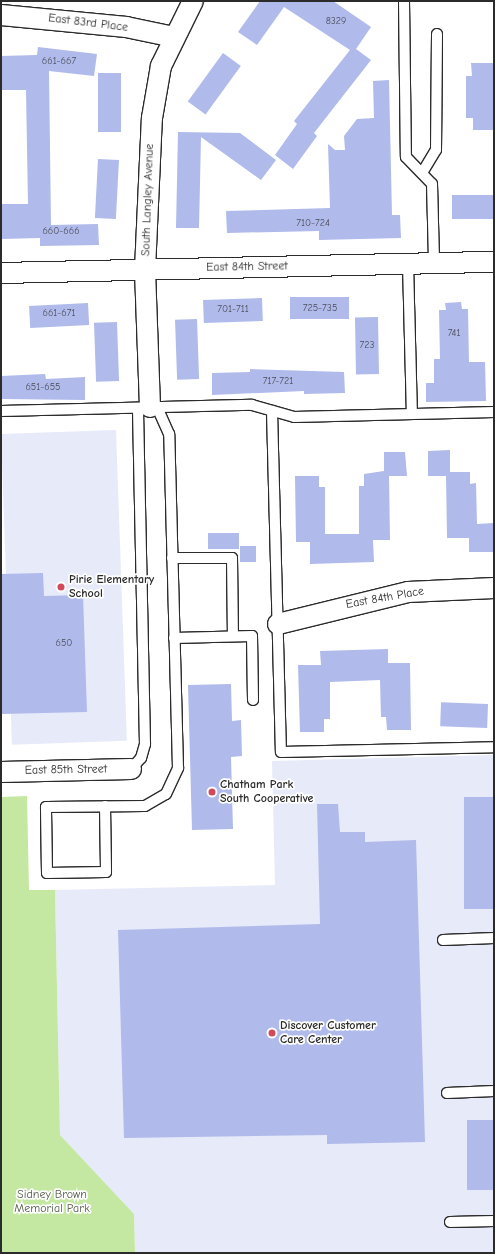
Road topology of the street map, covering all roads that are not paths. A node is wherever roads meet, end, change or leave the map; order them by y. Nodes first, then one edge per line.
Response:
1 (193, 1) edge
2 (404, 1) edge
3 (1, 15) edge
4 (437, 34) dead end
5 (174, 37) junction
6 (422, 173) junction
7 (494, 262) edge
8 (434, 263) junction
9 (408, 264) junction
10 (145, 270) junction
11 (1, 273) edge
12 (148, 408) junction
13 (1, 411) edge
14 (272, 411) junction
15 (494, 412) edge
16 (412, 414) junction
17 (172, 558) junction
18 (494, 588) edge
19 (278, 624) junction
20 (233, 636) junction
21 (174, 638) junction
22 (253, 700) dead end
23 (494, 747) edge
24 (131, 769) joint
25 (1, 772) edge
26 (105, 806) junction
27 (494, 938) edge
28 (443, 940) dead end
29 (494, 1091) edge
30 (447, 1093) dead end
31 (494, 1221) edge
32 (450, 1222) dead end

1 - 5 street, South Langley Avenue
2 - 6 lane
3 - 5 street, East 83rd Place
4 - 6 lane
5 - 10 street, South Langley Avenue
6 - 8 lane
7 - 8 street, East 84th Street
8 - 9 street, East 84th Street
9 - 10 street, East 84th Street
9 - 16 lane
10 - 11 street, East 84th Street
10 - 12 street, South Langley Avenue
12 - 13 lane
12 - 14 lane
12 - 17 lane
12 - 24 lane
14 - 16 lane
14 - 19 lane
15 - 16 lane
17 - 20 lane
17 - 21 lane
18 - 19 street, East 84th Place
19 - 23 lane
20 - 21 lane
20 - 22 lane
21 - 26 lane
24 - 25 street, East 85th Street
26 - 26 lane
27 - 28 lane
29 - 30 lane
31 - 32 lane

